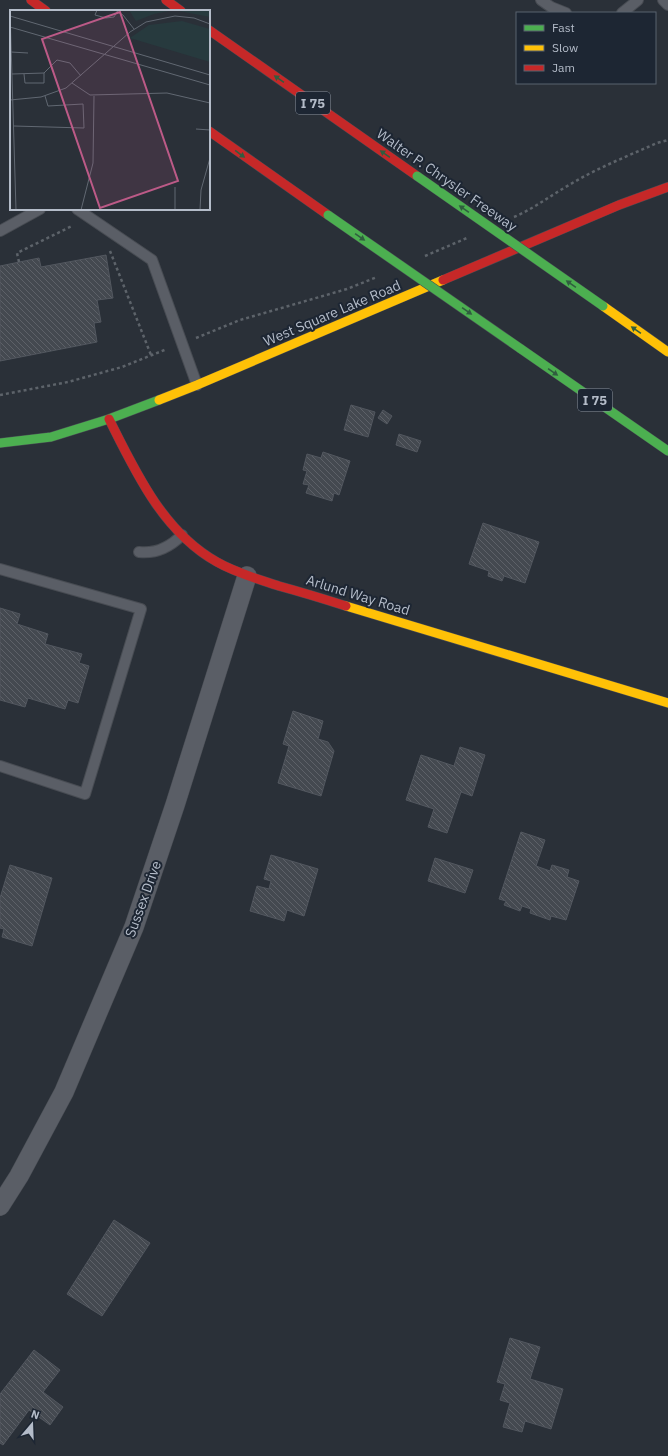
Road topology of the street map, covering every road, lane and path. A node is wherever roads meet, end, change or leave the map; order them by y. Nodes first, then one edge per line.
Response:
1 (31, 0) edge
2 (166, 0) edge
3 (541, 0) edge
4 (638, 0) edge
5 (663, 0) edge
6 (668, 5) edge
7 (45, 10) edge
8 (180, 10) edge
9 (564, 12) edge
10 (623, 12) edge
11 (210, 31) edge
12 (210, 132) edge
13 (668, 140) edge
14 (668, 187) edge
15 (38, 210) edge
16 (78, 210) edge
17 (512, 218) dead end
18 (77, 224) dead end
19 (0, 231) edge
20 (469, 237) dead end
21 (108, 247) dead end
22 (419, 258) dead end
23 (19, 262) dead end
24 (383, 274) dead end
25 (183, 343) junction
26 (668, 352) edge
27 (151, 355) junction
28 (197, 385) junction
29 (0, 395) edge
30 (109, 419) junction
31 (0, 443) edge
32 (668, 451) edge
33 (182, 535) junction
34 (139, 552) dead end
35 (0, 569) edge
36 (247, 576) junction
37 (668, 703) edge
38 (0, 766) edge
39 (0, 1206) edge

1 - 7 main road
2 - 8 main road
3 - 9 lane
4 - 10 lane
5 - 6 lane
26 -> 11 main road, Walter P. Chrysler Freeway / I 75, bridge
12 -> 32 main road, I 75, bridge
13 - 17 path
14 - 28 main road, West Square Lake Road
15 - 19 lane
16 - 25 lane
18 - 23 path
20 - 22 path
21 - 27 path
24 - 25 path
25 - 27 path
25 - 28 lane
27 - 29 path
28 - 30 main road, West Square Lake Road
30 - 31 main road, West Square Lake Road
30 - 33 main road, Arlund Way Road
33 - 34 lane
33 - 36 main road, Arlund Way Road
35 - 38 lane
36 - 37 main road, Arlund Way Road
36 - 39 street, Sussex Drive

